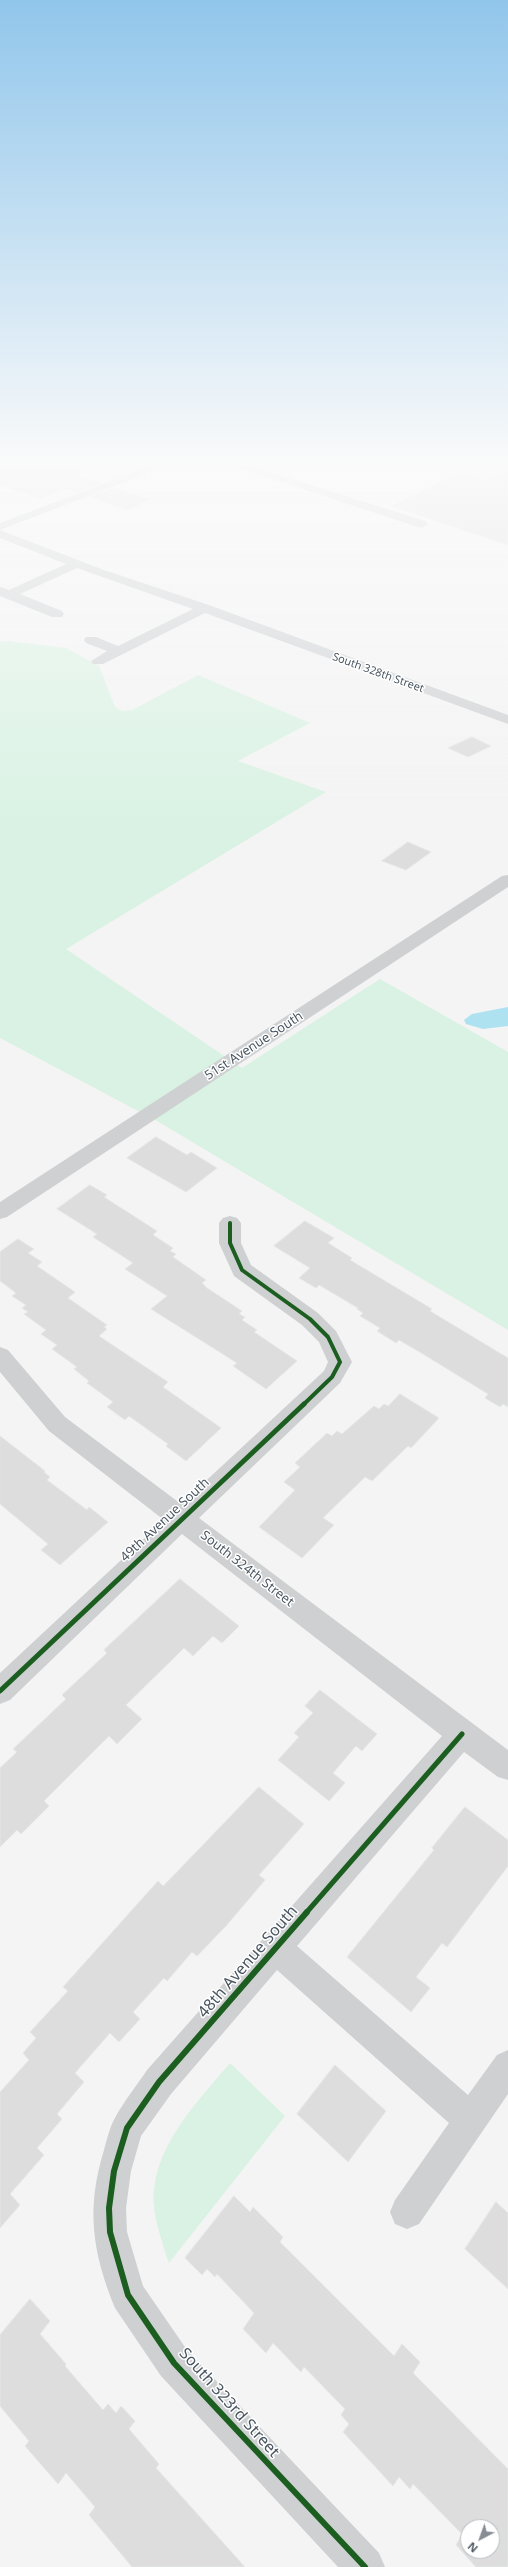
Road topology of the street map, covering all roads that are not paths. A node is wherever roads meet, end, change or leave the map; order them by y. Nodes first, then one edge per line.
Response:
1 (19, 587) edge
2 (142, 587) edge
3 (4, 593) edge
4 (204, 608) junction
5 (57, 614) dead end
6 (91, 640) dead end
7 (118, 651) junction
8 (98, 661) dead end
9 (508, 720) edge
10 (508, 880) edge
11 (0, 1212) edge
12 (230, 1223) dead end
13 (0, 1356) edge
14 (181, 1519) junction
15 (0, 1691) edge
16 (462, 1734) junction
17 (508, 1766) edge
18 (276, 1948) junction
19 (508, 2066) edge
20 (471, 2120) junction
21 (407, 2212) dead end
22 (110, 2232) joint
23 (365, 2567) edge

1 - 3 street
2 - 4 street, South 328th Street
3 - 5 street
4 - 7 street
4 - 9 street, South 328th Street
6 - 7 street
7 - 8 street
10 - 11 street, 51st Avenue South
12 - 14 street, 49th Avenue South
13 - 14 street, South 324th Street
14 - 15 street, 49th Avenue South
14 - 16 street, South 324th Street
16 - 17 street, South 324th Street
16 - 18 street, 48th Avenue South
18 - 20 street, 48th Avenue South
18 - 22 street, 48th Avenue South
19 - 20 street
20 - 21 street
22 - 23 street, South 323rd Street

